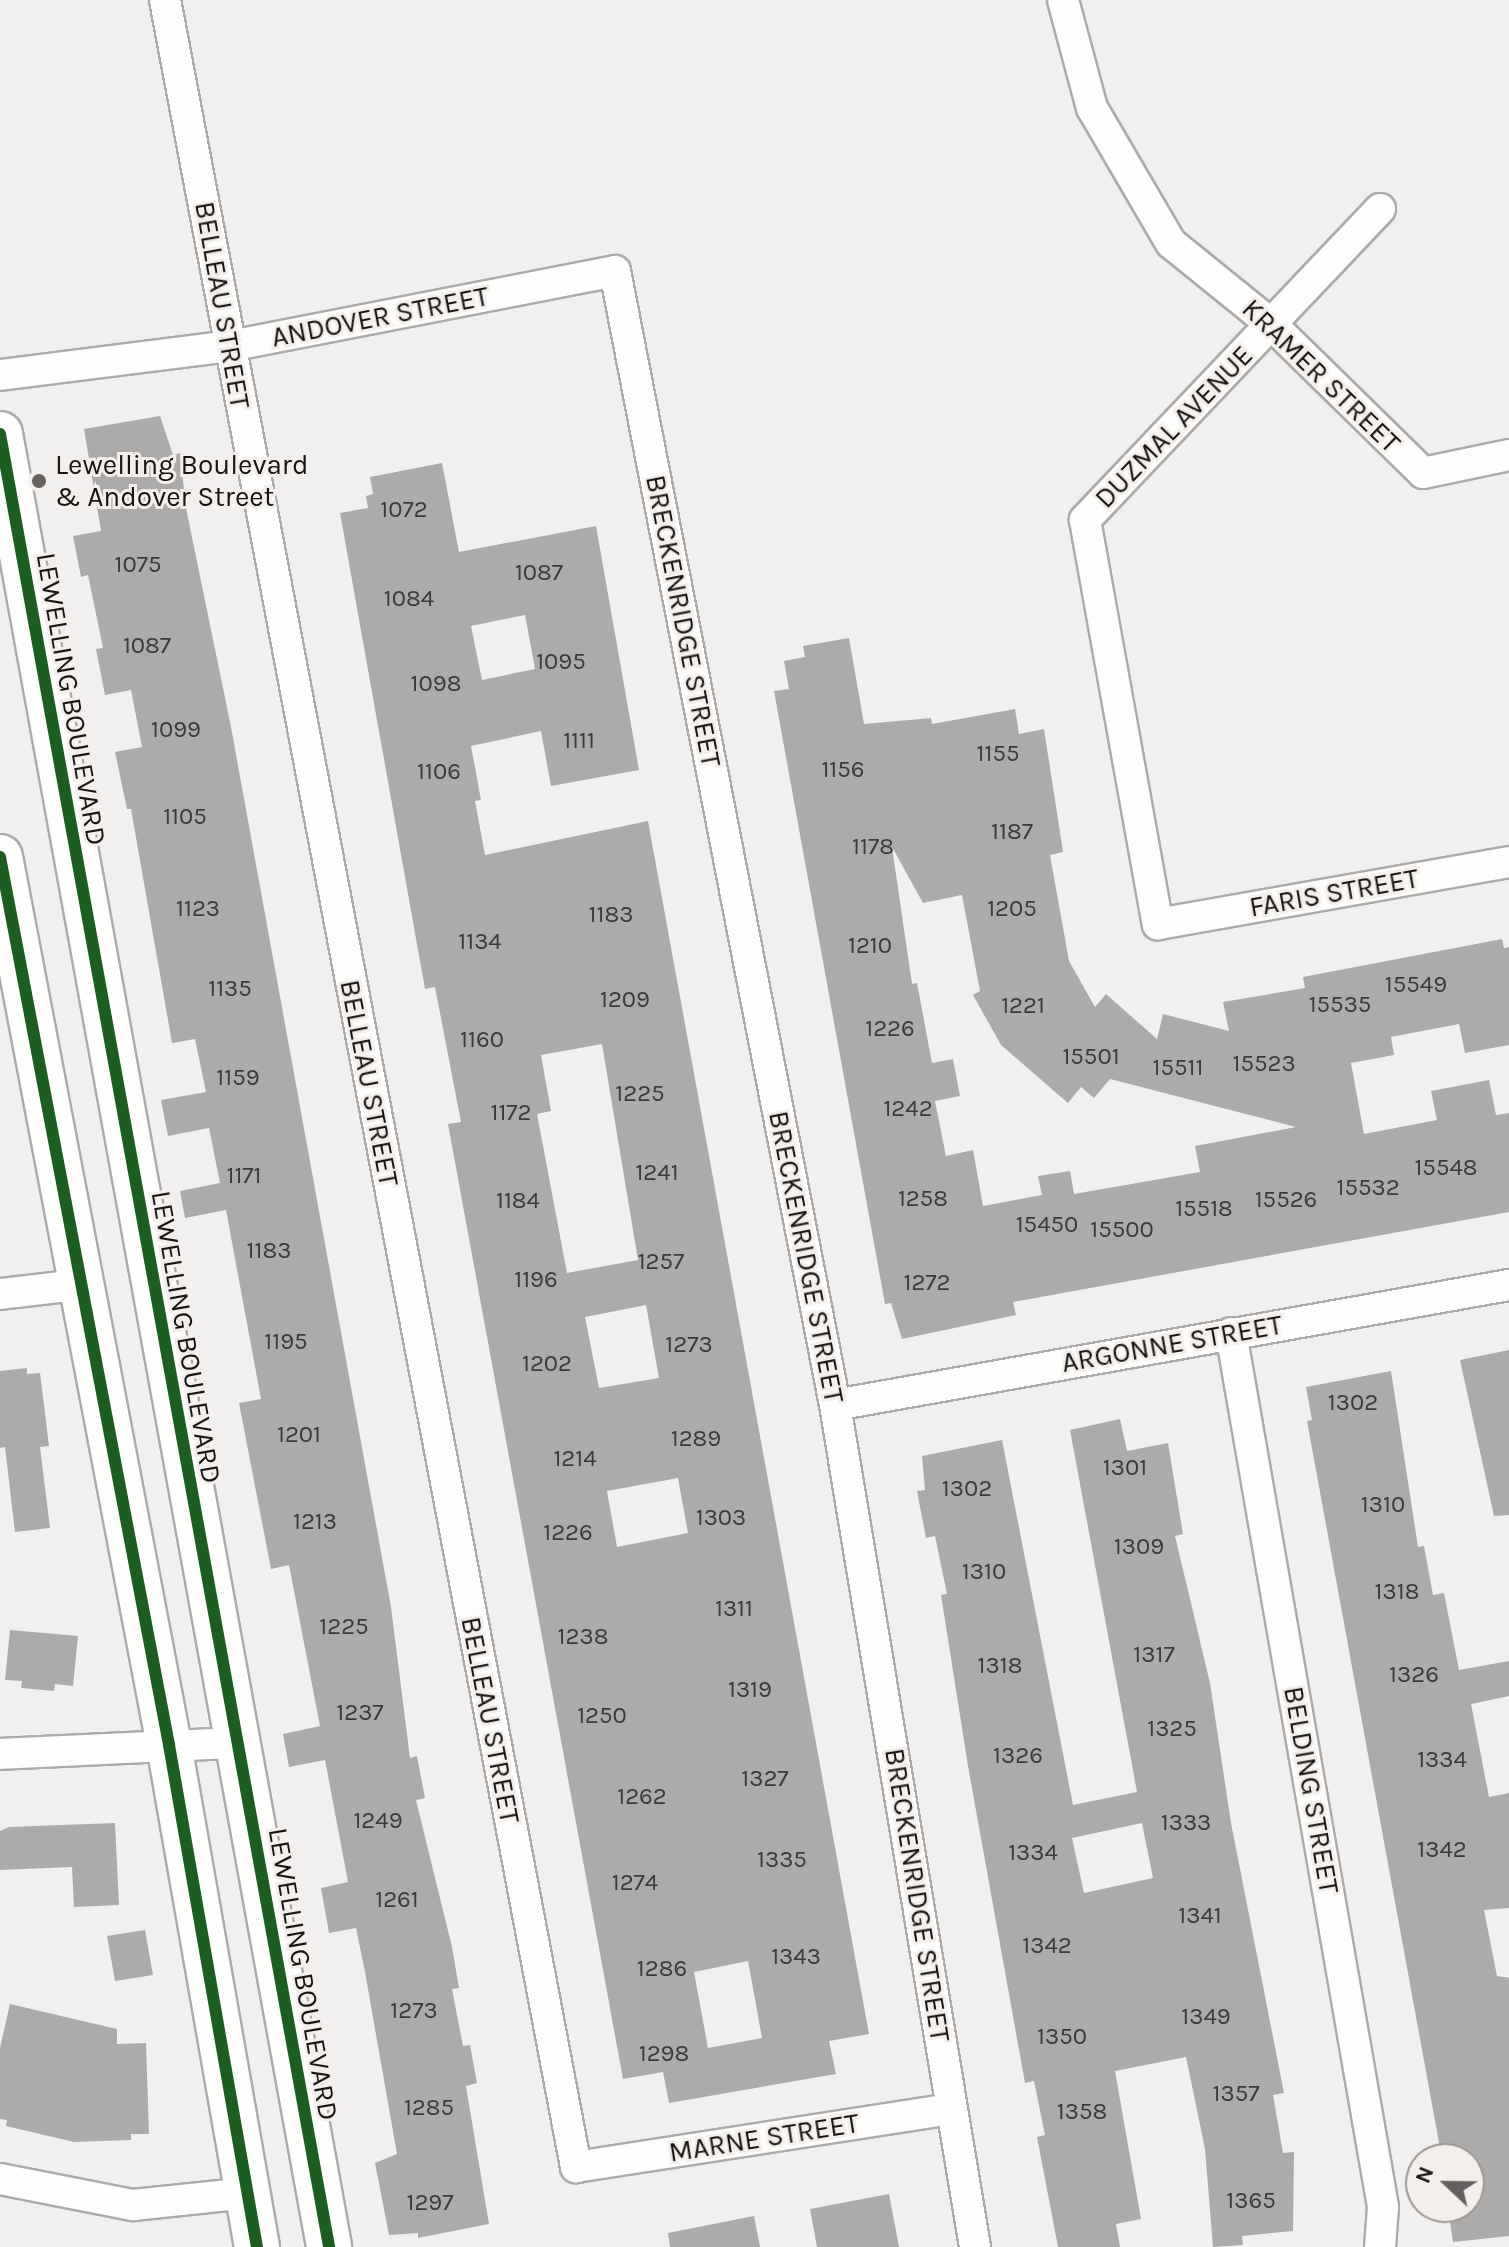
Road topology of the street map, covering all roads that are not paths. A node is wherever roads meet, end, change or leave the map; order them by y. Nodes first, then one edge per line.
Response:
1 (165, 0) edge
2 (1063, 0) edge
3 (1380, 209) dead end
4 (615, 271) joint
5 (1271, 324) junction
6 (230, 346) junction
7 (0, 375) edge
8 (0, 434) edge
9 (1509, 455) edge
10 (0, 857) edge
11 (1509, 862) edge
12 (1158, 924) joint
13 (78, 1285) junction
14 (1509, 1285) edge
15 (0, 1294) edge
16 (1231, 1333) junction
17 (835, 1405) junction
18 (237, 1743) junction
19 (169, 1745) junction
20 (0, 1754) edge
21 (952, 2109) junction
22 (576, 2167) joint
23 (0, 2179) edge
24 (247, 2193) junction
25 (257, 2247) edge
26 (329, 2247) edge
27 (975, 2247) edge
28 (1380, 2247) edge

1 - 6 street, BELLEAU STREET
2 - 5 street, KRAMER STREET
3 - 5 street, DUZMAL AVENUE
4 - 6 street, ANDOVER STREET
4 - 17 street, BRECKENRIDGE STREET
5 - 9 street, KRAMER STREET
5 - 12 street, DUZMAL AVENUE
6 - 7 street, ANDOVER STREET
6 - 22 street, BELLEAU STREET
8 - 18 main road, LEWELLING BOULEVARD
10 - 13 main road
11 - 12 street, FARIS STREET
13 - 15 street
13 - 19 main road
14 - 16 street, ARGONNE STREET
16 - 17 street, ARGONNE STREET
16 - 28 street, BELDING STREET
17 - 21 street, BRECKENRIDGE STREET
18 - 19 street
18 - 26 main road, LEWELLING BOULEVARD
19 - 20 street
19 - 24 main road
21 - 22 street, MARNE STREET
21 - 27 street, BRECKENRIDGE STREET
23 - 24 street
24 - 25 main road

